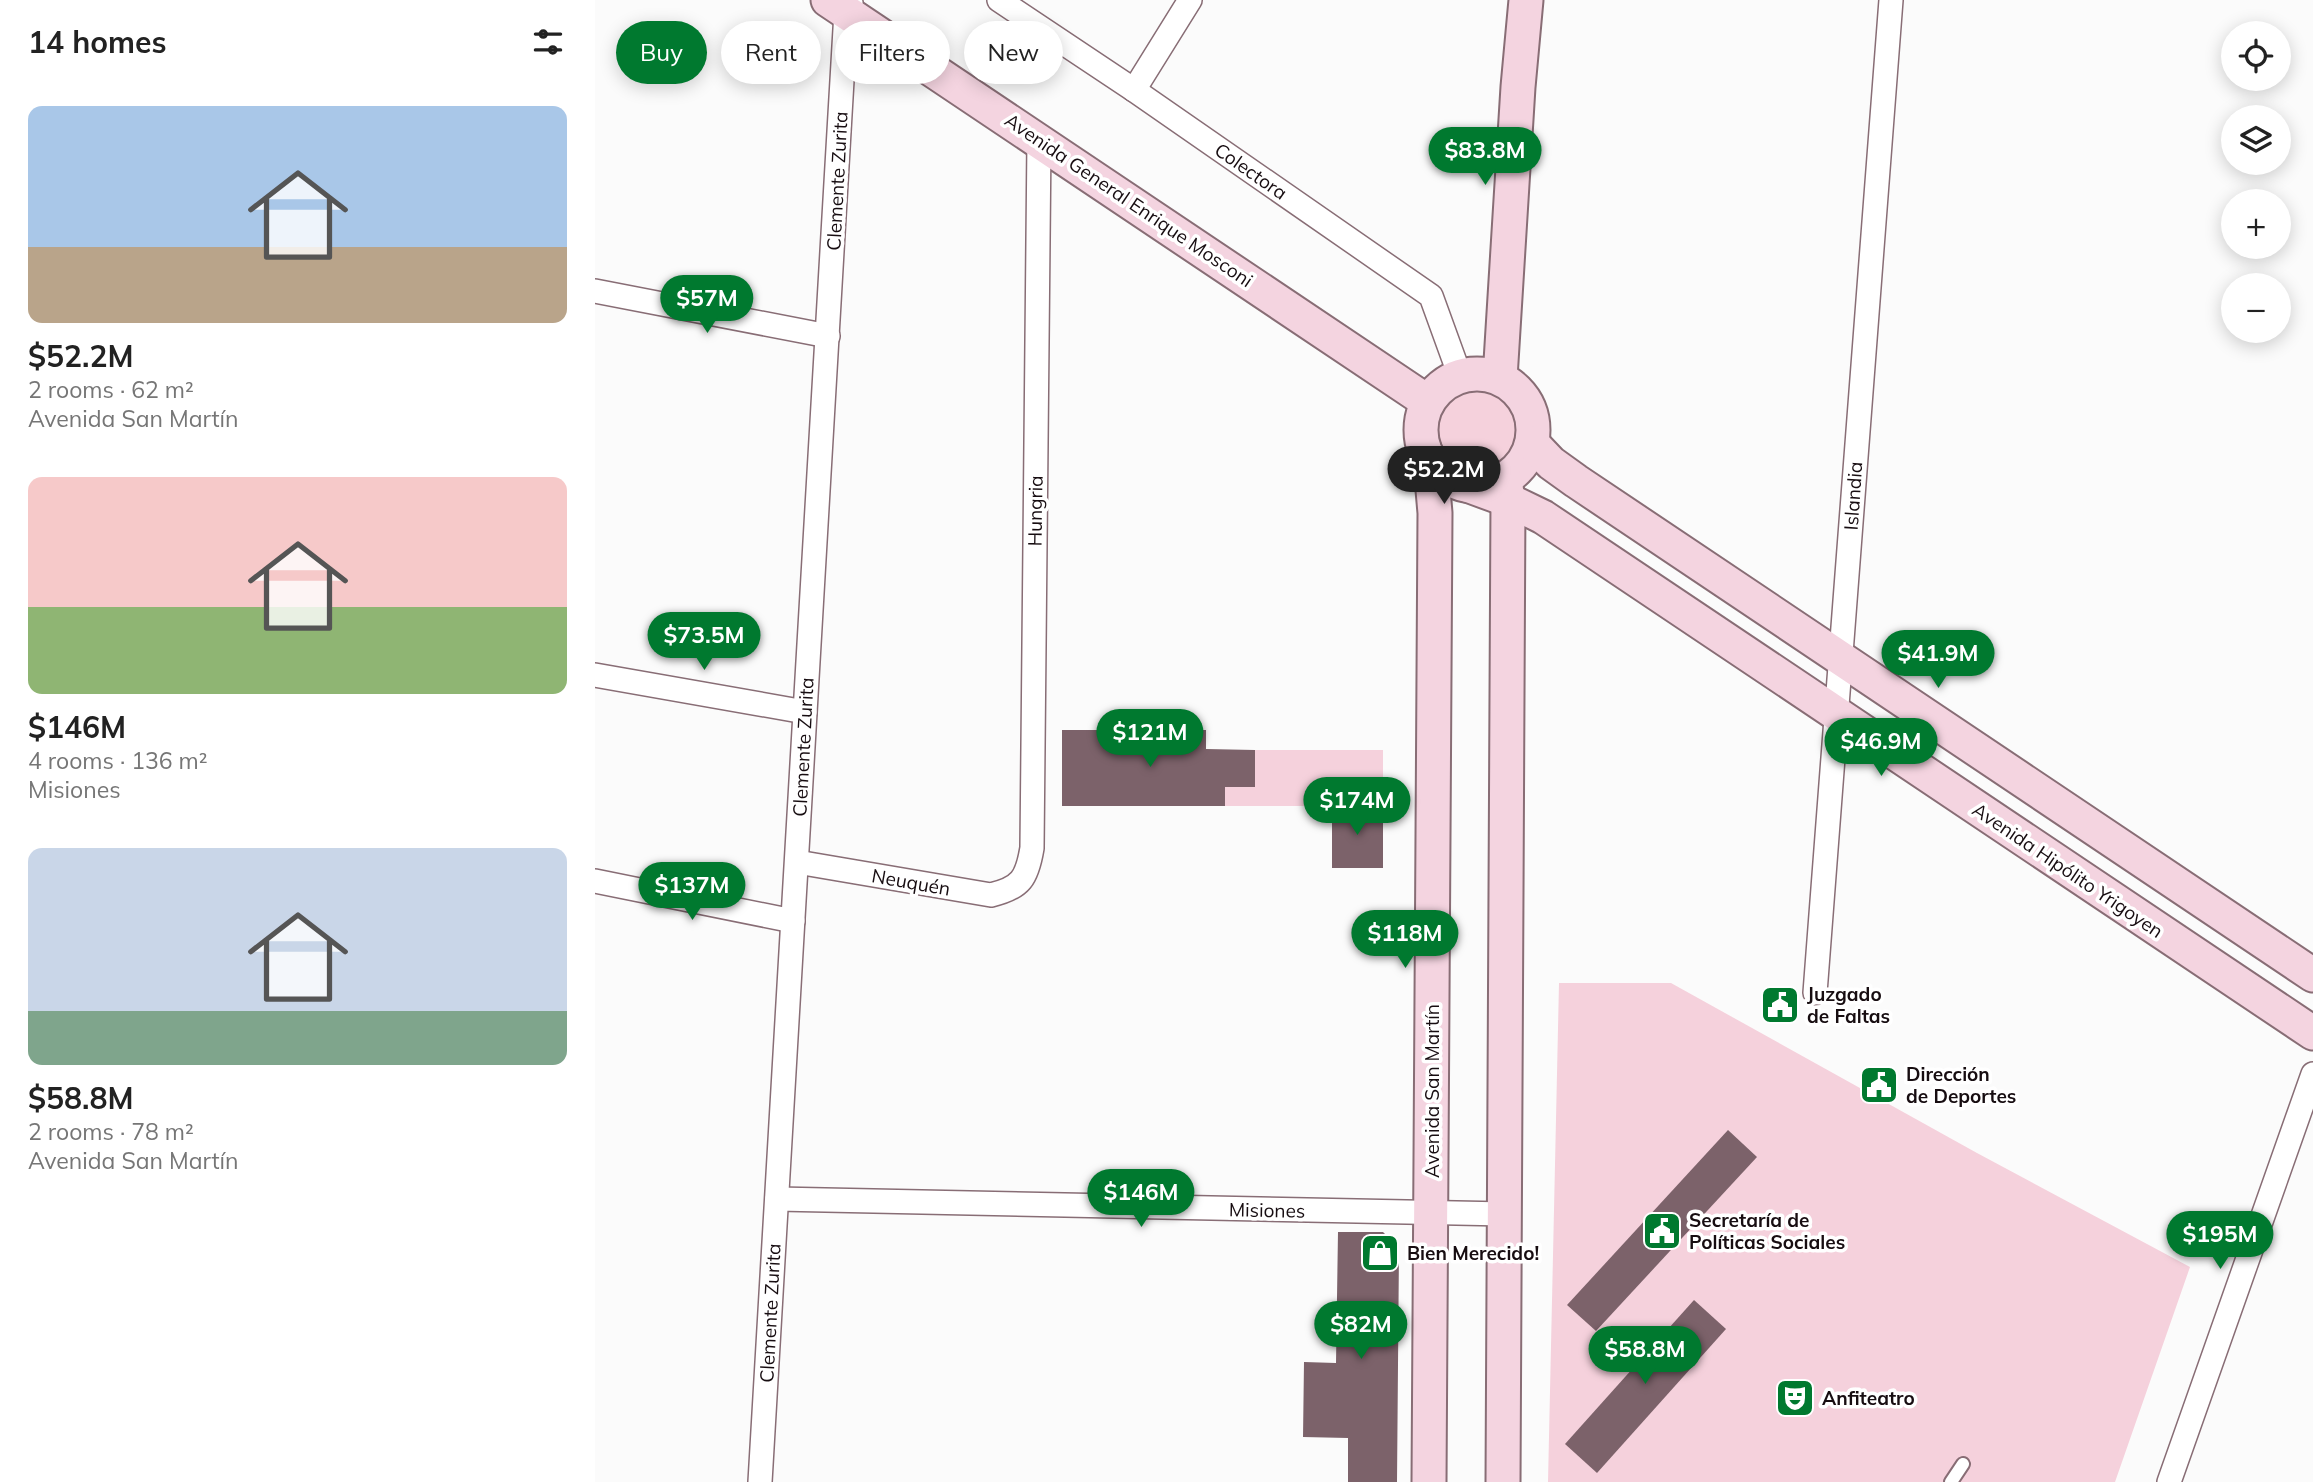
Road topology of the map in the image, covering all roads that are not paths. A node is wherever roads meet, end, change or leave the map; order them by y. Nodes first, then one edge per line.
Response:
1 (999, 0) edge
2 (1190, 0) edge
3 (1526, 0) edge
4 (1891, 0) edge
5 (842, 4) edge
6 (1134, 90) junction
7 (1039, 139) junction
8 (595, 291) edge
9 (828, 337) junction
10 (1460, 376) junction
11 (1500, 378) junction
12 (1429, 402) junction
13 (1532, 443) junction
14 (1424, 449) junction
15 (1507, 490) junction
16 (1840, 657) junction
17 (595, 675) edge
18 (805, 712) junction
19 (1836, 715) junction
20 (797, 862) junction
21 (1022, 880) joint
22 (595, 881) edge
23 (793, 921) junction
24 (2313, 975) edge
25 (1815, 993) dead end
26 (2313, 1033) edge
27 (2313, 1074) edge
28 (777, 1199) junction
29 (1431, 1213) junction
30 (1506, 1214) junction
31 (1963, 1464) dead end
32 (760, 1482) edge
33 (1429, 1482) edge
34 (1503, 1482) edge
35 (1951, 1482) edge
36 (2169, 1482) edge

1 - 6 street, Colectora
2 - 6 street
3 - 11 main road
4 - 16 street, Islandia
5 - 7 main road, Avenida General Enrique Mosconi
5 - 9 street, Clemente Zurita
6 - 10 street, Colectora
7 - 12 main road, Avenida General Enrique Mosconi
7 - 21 street, Hungria
8 - 9 street
9 - 18 street, Clemente Zurita
10 - 11 main road
10 - 12 main road
11 - 13 main road
12 - 14 main road, Avenida San Martín
13 - 15 main road
13 - 16 main road
14 - 15 main road, Avenida Hipólito Yrigoyen
14 - 29 main road, Avenida San Martín
15 - 19 main road, Avenida Hipólito Yrigoyen
15 - 30 main road
16 - 19 street, Islandia
16 - 24 main road
17 - 18 street
18 - 20 street, Clemente Zurita
19 - 25 street, Islandia
19 - 26 main road, Avenida Hipólito Yrigoyen
20 - 21 street, Neuquén
20 - 23 street, Clemente Zurita
22 - 23 street
23 - 28 street, Clemente Zurita
27 - 36 street
28 - 29 street, Misiones
28 - 32 street, Clemente Zurita
29 - 30 street, Misiones
29 - 33 main road, Avenida San Martín
30 - 34 main road
31 - 35 lane

